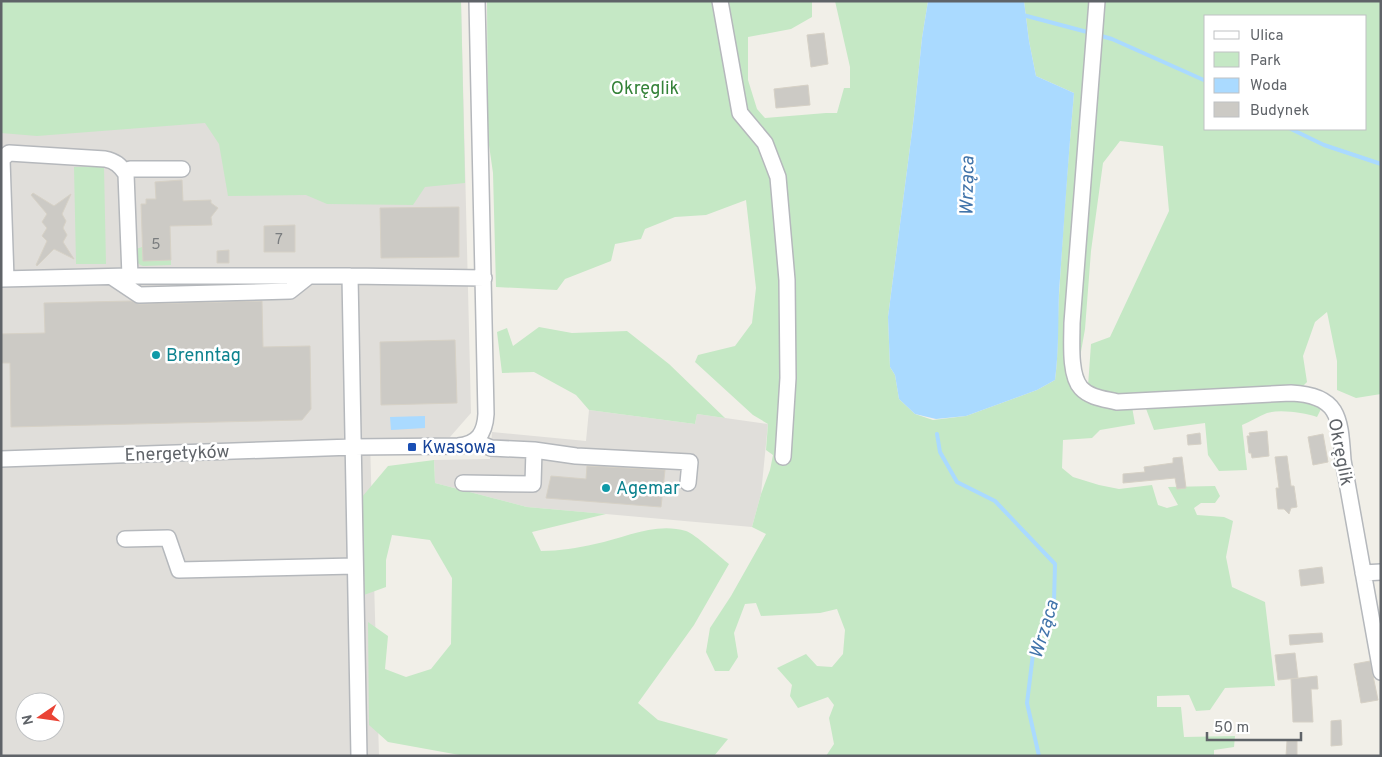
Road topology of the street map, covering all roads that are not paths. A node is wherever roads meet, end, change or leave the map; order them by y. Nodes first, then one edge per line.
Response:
1 (476, 1) edge
2 (720, 1) edge
3 (1097, 1) edge
4 (182, 169) dead end
5 (126, 174) junction
6 (130, 276) junction
7 (310, 276) junction
8 (350, 276) junction
9 (112, 277) junction
10 (484, 278) junction
11 (4, 279) edge
12 (475, 441) junction
13 (353, 447) junction
14 (534, 450) junction
15 (783, 458) dead end
16 (1, 459) edge
17 (463, 483) dead end
18 (688, 484) dead end
19 (125, 539) dead end
20 (355, 566) junction
21 (1381, 572) edge
22 (1363, 573) junction
23 (1381, 672) edge
24 (359, 756) edge

1 - 10 street
2 - 15 street
3 - 22 street, Okręglik
4 - 5 street
5 - 6 street
5 - 11 street
6 - 7 street
6 - 9 street
7 - 8 street
7 - 9 street
8 - 10 street
8 - 13 street
9 - 11 street
10 - 12 street
12 - 13 street
12 - 14 street
13 - 16 street, Energetyków
13 - 20 street
14 - 17 street
14 - 18 street
19 - 20 street
20 - 24 street
21 - 22 street
22 - 23 street, Okręglik

